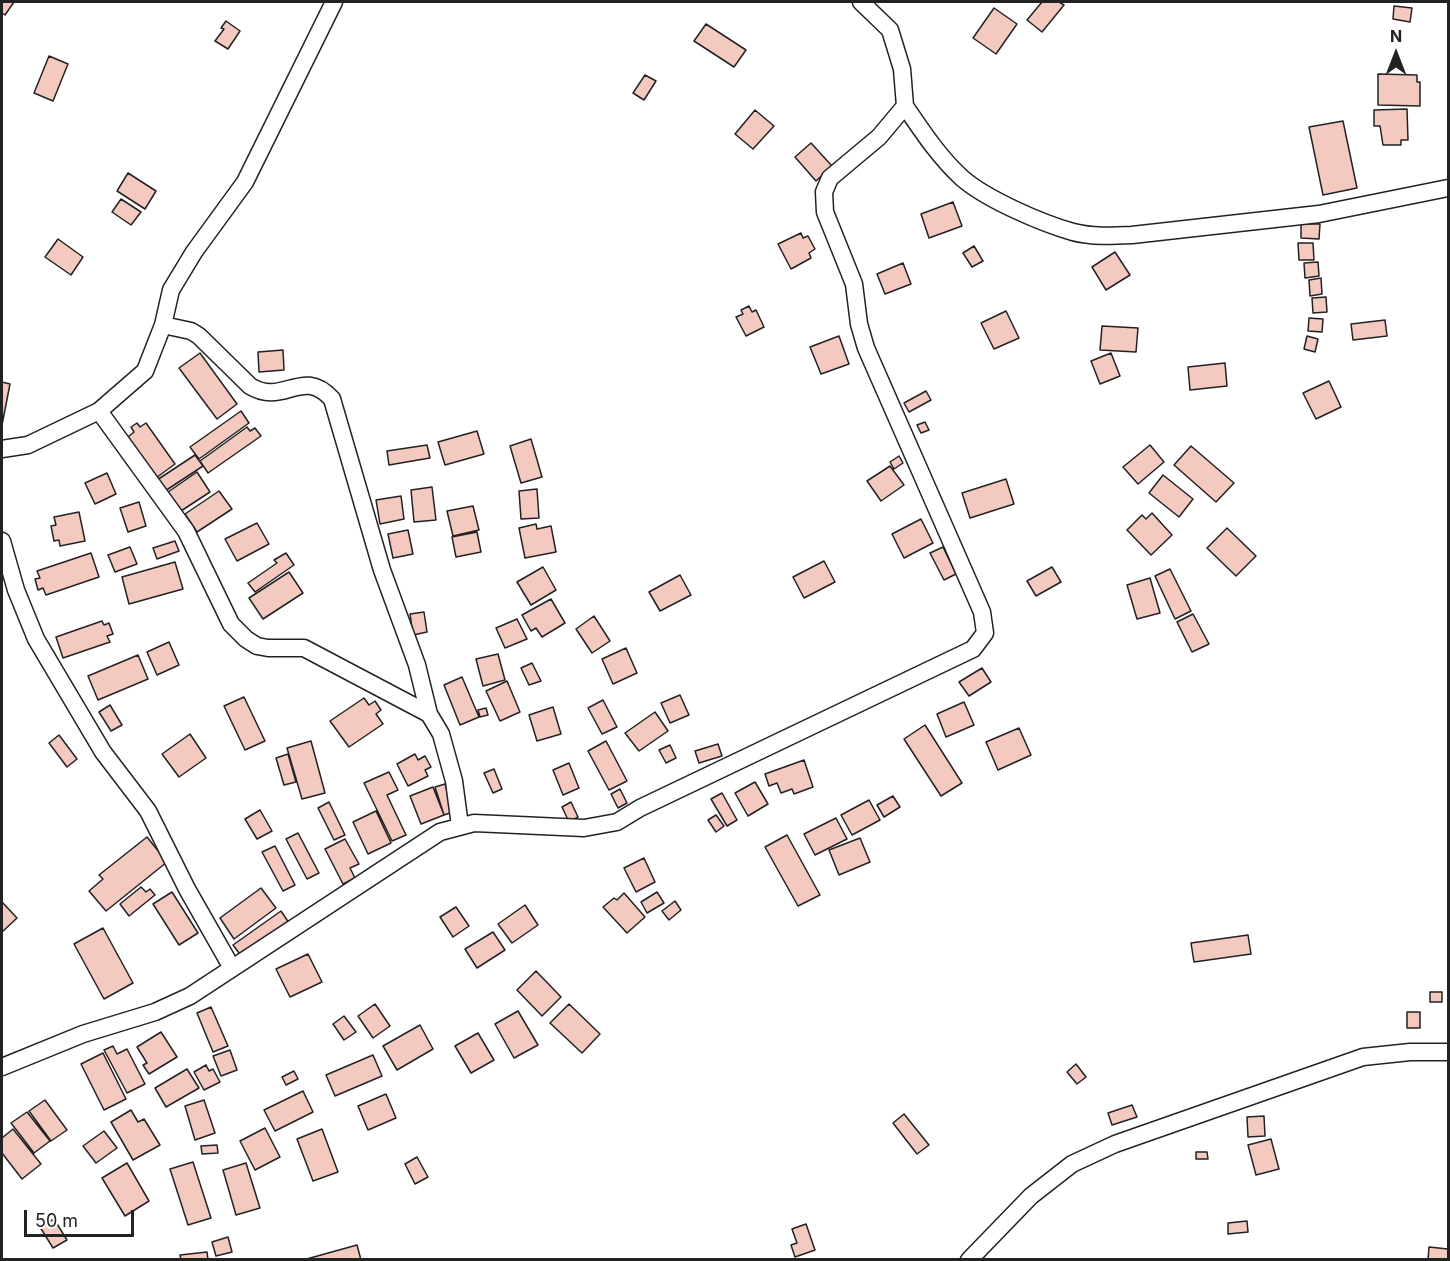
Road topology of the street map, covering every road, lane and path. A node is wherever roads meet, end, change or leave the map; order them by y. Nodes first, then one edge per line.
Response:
1 (334, 2) edge
2 (861, 2) edge
3 (905, 106) junction
4 (1449, 188) edge
5 (163, 326) junction
6 (99, 411) junction
7 (2, 449) edge
8 (2, 541) edge
9 (429, 714) junction
10 (460, 826) junction
11 (232, 968) junction
12 (1449, 1052) edge
13 (2, 1066) edge
14 (969, 1260) edge

1 - 5 street
2 - 3 street
3 - 4 street
3 - 10 street
5 - 6 street
5 - 9 street
6 - 7 street
6 - 9 street
8 - 11 street
9 - 10 street
10 - 11 street
11 - 13 street
12 - 14 street

